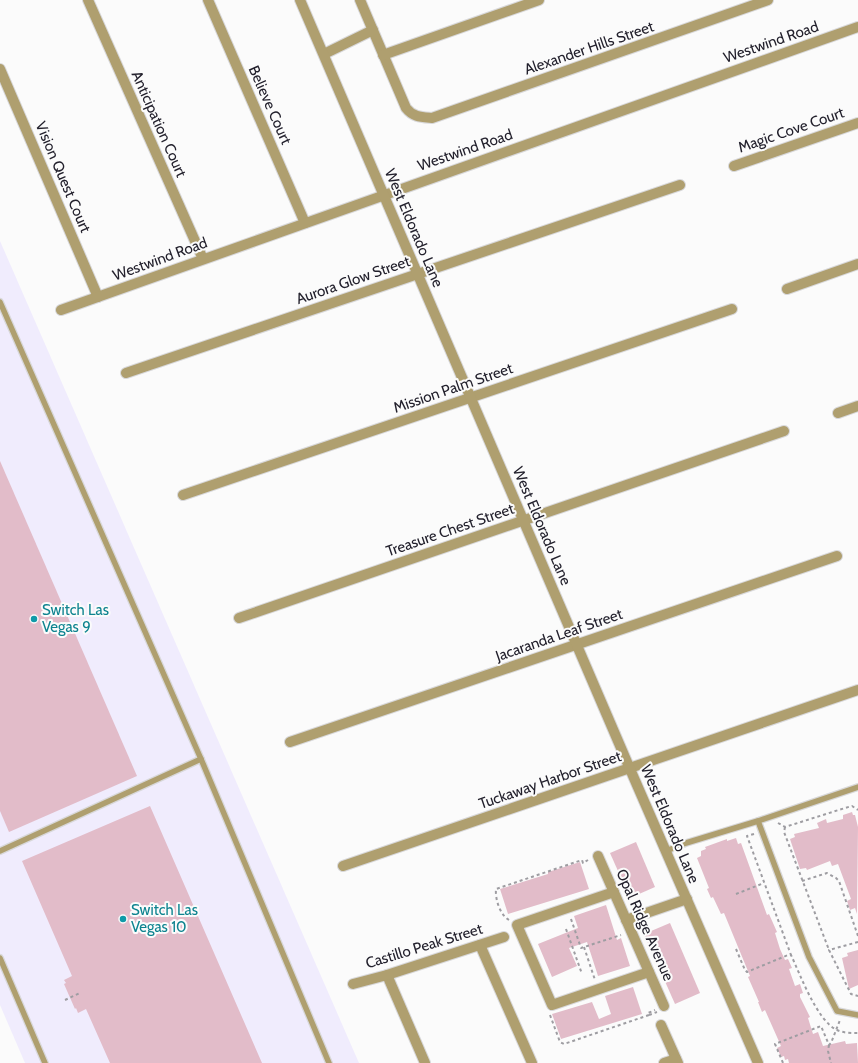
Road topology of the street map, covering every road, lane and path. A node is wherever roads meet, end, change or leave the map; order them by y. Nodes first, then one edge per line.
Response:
1 (88, 0) edge
2 (208, 0) edge
3 (300, 0) edge
4 (360, 0) edge
5 (539, 0) edge
6 (768, 0) edge
7 (858, 27) edge
8 (373, 30) junction
9 (324, 54) junction
10 (383, 55) junction
11 (0, 69) edge
12 (858, 123) edge
13 (734, 166) dead end
14 (680, 185) dead end
15 (384, 194) junction
16 (305, 223) junction
17 (203, 259) junction
18 (858, 264) edge
19 (418, 274) junction
20 (787, 289) dead end
21 (98, 297) junction
22 (0, 302) edge
23 (732, 309) dead end
24 (61, 310) dead end
25 (126, 373) dead end
26 (471, 397) junction
27 (858, 406) edge
28 (838, 413) dead end
29 (784, 431) dead end
30 (183, 495) dead end
31 (523, 521) junction
32 (837, 556) dead end
33 (239, 618) dead end
34 (577, 644) junction
35 (858, 690) edge
36 (290, 742) dead end
37 (201, 759) junction
38 (630, 769) junction
39 (858, 787) edge
40 (858, 810) edge
41 (758, 821) junction
42 (785, 827) junction
43 (761, 828) junction
44 (0, 851) edge
45 (666, 851) junction
46 (598, 856) joint
47 (343, 866) dead end
48 (802, 881) junction
49 (765, 883) junction
50 (614, 892) junction
51 (736, 894) dead end
52 (687, 899) junction
53 (567, 908) junction
54 (626, 920) junction
55 (517, 925) junction
56 (566, 929) dead end
57 (622, 934) dead end
58 (858, 936) edge
59 (504, 937) dead end
60 (858, 942) edge
61 (480, 945) junction
62 (584, 947) junction
63 (736, 949) dead end
64 (829, 950) junction
65 (791, 955) junction
66 (0, 958) edge
67 (649, 972) junction
68 (582, 974) dead end
69 (387, 975) junction
70 (352, 984) dead end
71 (598, 989) junction
72 (80, 993) dead end
73 (858, 996) edge
74 (65, 1000) dead end
75 (552, 1005) junction
76 (664, 1006) joint
77 (844, 1012) junction
78 (858, 1015) edge
79 (661, 1025) dead end
80 (836, 1030) junction
81 (858, 1033) edge
82 (829, 1045) junction
83 (677, 1061) edge
84 (44, 1063) edge
85 (329, 1063) edge
86 (425, 1063) edge
87 (532, 1063) edge
88 (664, 1063) edge
89 (758, 1063) edge
90 (783, 1063) edge
91 (831, 1063) edge

1 - 17 street, Anticipation Court
2 - 16 street, Believe Court
3 - 9 street, West Eldorado Lane
4 - 8 street
5 - 10 street
6 - 10 street, Alexander Hills Street
7 - 15 street, Westwind Road
8 - 9 street
8 - 10 street
9 - 15 street, West Eldorado Lane
11 - 21 street, Vision Quest Court
12 - 13 street, Magic Cove Court
14 - 19 street, Aurora Glow Street
15 - 16 street, Westwind Road
15 - 19 street, West Eldorado Lane
16 - 17 street, Westwind Road
17 - 21 street, Westwind Road
18 - 20 street
19 - 25 street, Aurora Glow Street
19 - 26 street, West Eldorado Lane
21 - 24 street, Westwind Road
22 - 37 lane
23 - 26 street, Mission Palm Street
26 - 30 street, Mission Palm Street
26 - 31 street, West Eldorado Lane
27 - 28 street
29 - 31 street, Treasure Chest Street
31 - 33 street, Treasure Chest Street
31 - 34 street, West Eldorado Lane
32 - 34 street, Jacaranda Leaf Street
34 - 36 street, Jacaranda Leaf Street
34 - 38 street, West Eldorado Lane
35 - 38 street, Tuckaway Harbor Street
37 - 44 lane
37 - 85 lane
38 - 45 street, West Eldorado Lane
38 - 47 street, Tuckaway Harbor Street
39 - 41 lane
40 - 42 path
41 - 43 lane
41 - 45 lane
42 - 43 path
42 - 48 path
43 - 49 path
43 - 77 lane
45 - 52 street, West Eldorado Lane
46 - 50 street, Opal Ridge Avenue
46 - 55 path
48 - 58 path
48 - 64 path
49 - 51 path
49 - 65 path
50 - 53 street
50 - 54 street, Opal Ridge Avenue
52 - 54 street
52 - 89 street, West Eldorado Lane
53 - 55 street
53 - 62 path
54 - 67 street, Opal Ridge Avenue
55 - 75 street
56 - 68 path
57 - 62 path
59 - 61 street, Castillo Peak Street
60 - 64 path
61 - 69 street, Castillo Peak Street
61 - 87 street
62 - 71 path
63 - 65 path
64 - 73 path
65 - 80 path
66 - 84 lane
67 - 71 street
67 - 76 street, Opal Ridge Avenue
69 - 70 street, Castillo Peak Street
69 - 86 street
71 - 75 street
72 - 74 path
75 - 76 path
77 - 78 lane
77 - 80 path
79 - 83 street
80 - 81 path
80 - 82 path
82 - 90 path
82 - 91 path
83 - 88 street

